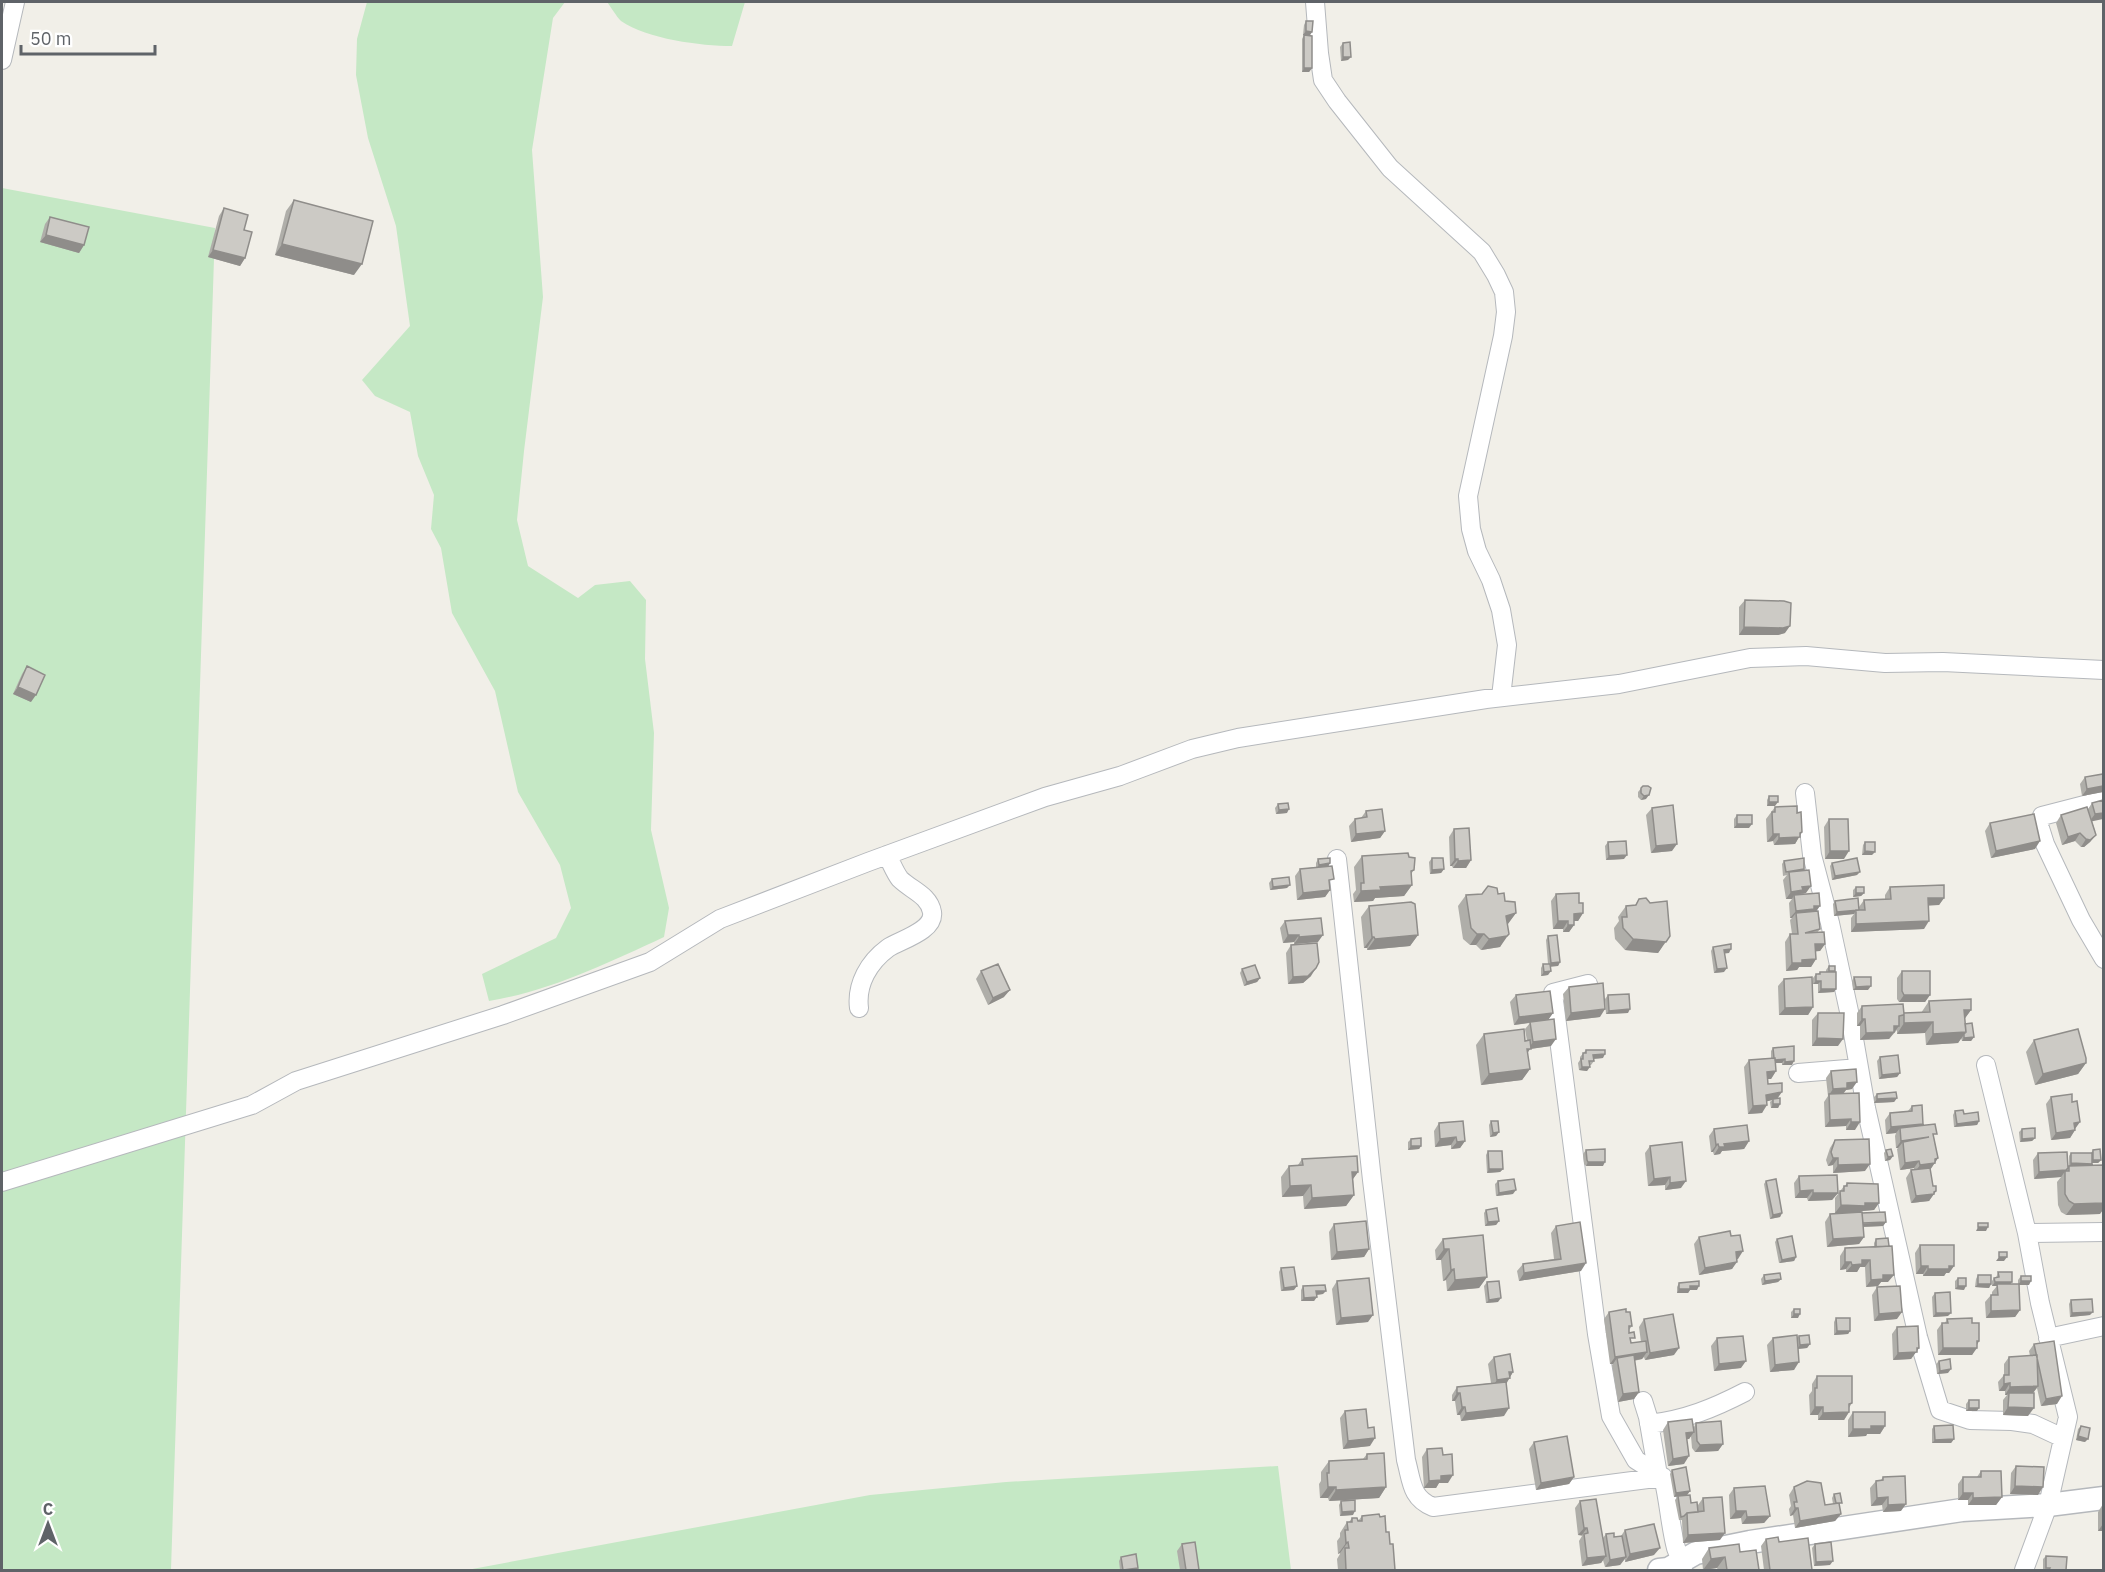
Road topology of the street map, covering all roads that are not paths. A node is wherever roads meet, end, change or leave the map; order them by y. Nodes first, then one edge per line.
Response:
1 (15, 2) edge
2 (1315, 2) edge
3 (2, 60) edge
4 (2103, 670) edge
5 (1501, 697) junction
6 (1805, 793) dead end
7 (2103, 800) edge
8 (886, 855) junction
9 (1337, 859) dead end
10 (2103, 959) edge
11 (1588, 984) edge
12 (859, 1008) dead end
13 (1986, 1065) dead end
14 (1859, 1068) junction
15 (1798, 1073) dead end
16 (2, 1182) edge
17 (2103, 1232) edge
18 (2027, 1233) junction
19 (2103, 1326) edge
20 (2048, 1338) junction
21 (1745, 1392) dead end
22 (1642, 1401) dead end
23 (1649, 1424) junction
24 (2063, 1438) junction
25 (1660, 1476) junction
26 (2103, 1498) edge
27 (2048, 1505) junction
28 (1683, 1566) edge
29 (1659, 1570) edge
30 (2024, 1570) edge

1 - 3 street
2 - 5 street
4 - 5 street
5 - 8 street
6 - 14 street
7 - 10 street
8 - 12 street
8 - 16 street
9 - 25 street
11 - 25 street
13 - 18 street
14 - 15 street
14 - 24 street
17 - 18 street
18 - 20 street
19 - 20 street
20 - 24 street
21 - 23 street
22 - 23 street
23 - 25 street
24 - 27 street
25 - 28 street
26 - 27 street
27 - 28 street
27 - 30 street
28 - 29 street

